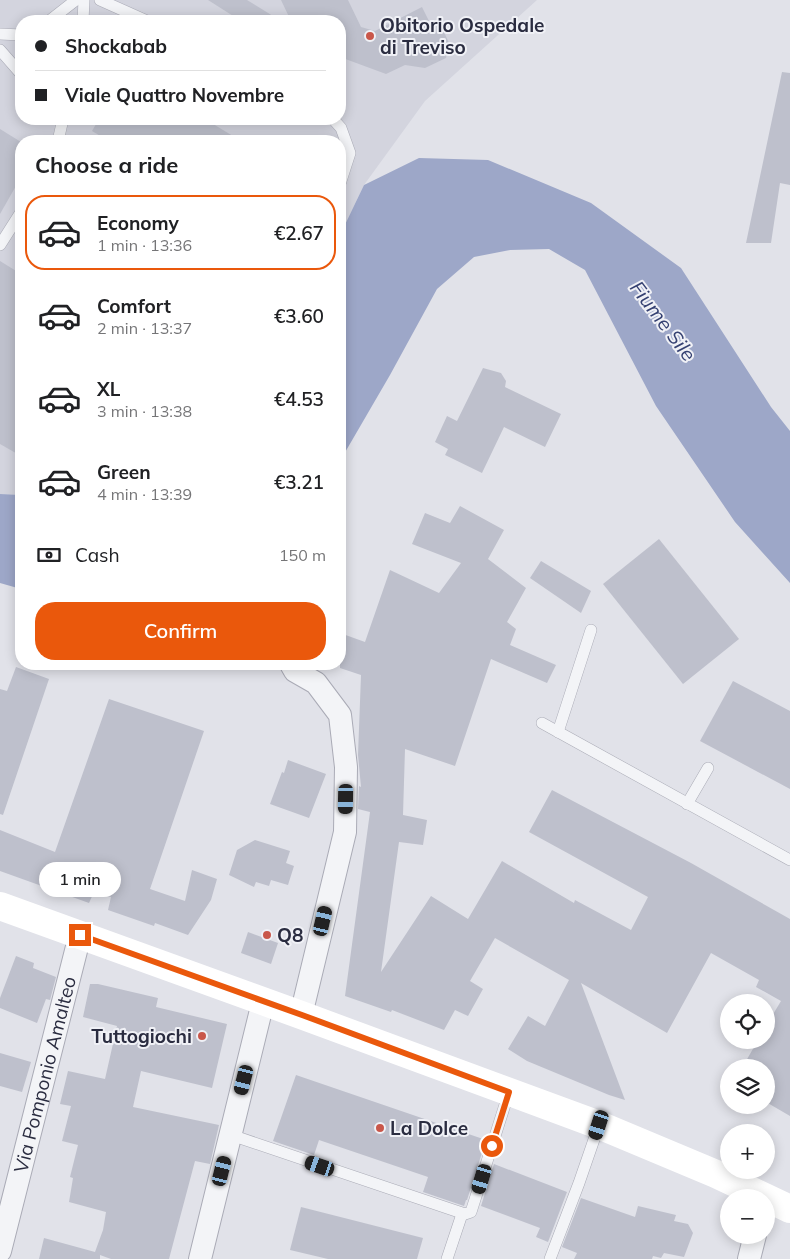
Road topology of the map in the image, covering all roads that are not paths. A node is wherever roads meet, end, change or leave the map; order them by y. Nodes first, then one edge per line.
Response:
1 (76, 0) edge
2 (84, 0) edge
3 (100, 0) edge
4 (57, 15) edge
5 (83, 15) edge
6 (134, 15) edge
7 (0, 34) edge
8 (15, 35) edge
9 (0, 50) edge
10 (15, 67) edge
11 (346, 142) edge
12 (346, 165) edge
13 (15, 221) edge
14 (0, 245) edge
15 (591, 630) dead end
16 (294, 670) edge
17 (542, 724) dead end
18 (558, 732) junction
19 (708, 768) dead end
20 (687, 804) junction
21 (790, 860) edge
22 (0, 906) edge
23 (80, 935) junction
24 (264, 1002) junction
25 (302, 1015) junction
26 (509, 1092) junction
27 (599, 1125) junction
28 (231, 1135) junction
29 (748, 1189) edge
30 (775, 1202) edge
31 (790, 1209) edge
32 (5, 1211) edge
33 (462, 1214) junction
34 (753, 1244) edge
35 (0, 1251) edge
36 (200, 1259) edge
37 (447, 1259) edge
38 (550, 1259) edge
39 (749, 1259) edge

1 - 4 lane
2 - 5 lane
3 - 6 lane
7 - 8 lane
9 - 10 lane
11 - 12 lane
13 - 14 lane
15 - 18 lane
16 - 25 street
17 - 18 lane
18 - 20 lane
19 - 20 lane
20 - 21 lane
22 - 23 main road
23 - 24 main road
23 - 32 street, Via Pomponio Amalteo
24 - 25 main road
24 - 28 street
25 - 26 main road
26 - 27 main road
26 - 33 lane
27 - 29 main road
27 - 38 lane
28 - 33 lane
28 - 36 street
30 - 31 main road
32 - 35 street, Via Pomponio Amalteo
33 - 37 lane
34 - 39 street

